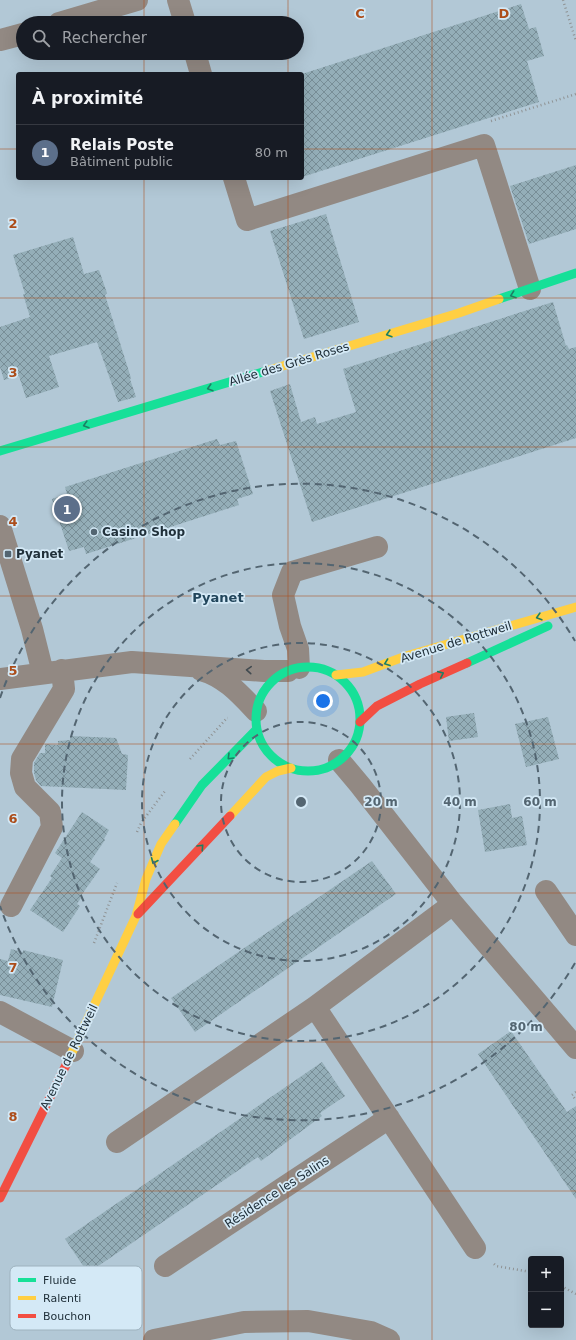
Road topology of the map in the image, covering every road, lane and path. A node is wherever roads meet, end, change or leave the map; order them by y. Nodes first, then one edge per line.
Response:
1 (136, 0) edge
2 (178, 0) edge
3 (563, 0) edge
4 (82, 16) edge
5 (184, 16) edge
6 (16, 36) edge
7 (0, 40) edge
8 (576, 40) edge
9 (197, 60) edge
10 (200, 72) edge
11 (576, 94) edge
12 (484, 146) junction
13 (235, 180) edge
14 (576, 273) edge
15 (530, 289) junction
16 (0, 451) edge
17 (0, 526) edge
18 (377, 548) dead end
19 (576, 607) edge
20 (576, 614) edge
21 (183, 664) junction
22 (293, 670) junction
23 (52, 672) junction
24 (336, 675) junction
25 (0, 679) edge
26 (257, 720) junction
27 (360, 722) junction
28 (340, 760) junction
29 (291, 768) junction
30 (546, 891) dead end
31 (453, 904) junction
32 (11, 906) dead end
33 (136, 916) junction
34 (576, 935) edge
35 (315, 1007) junction
36 (0, 1012) edge
37 (576, 1048) edge
38 (73, 1051) junction
39 (576, 1092) edge
40 (576, 1100) edge
41 (389, 1118) junction
42 (117, 1142) dead end
43 (0, 1198) edge
44 (475, 1248) joint
45 (165, 1266) dead end
46 (528, 1271) edge
47 (564, 1288) edge
48 (576, 1294) edge
49 (154, 1340) edge
50 (389, 1340) edge

1 - 4 street
2 - 5 street
3 - 8 path
6 - 7 street
9 - 10 street
11 - 12 path
12 - 13 street
12 - 15 street
14 - 15 main road, Allée des Grès Roses
15 -> 16 main road, Allée des Grès Roses
17 - 23 street
18 - 22 street
19 -> 24 main road, Avenue de Rottweil
27 -> 20 main road, Avenue de Rottweil
22 -> 21 street
21 - 23 street
21 - 26 street
22 - 24 main road
22 - 26 main road
23 - 25 street
23 - 32 street
24 - 27 main road
26 - 29 main road
26 -> 33 main road, Avenue de Rottweil
27 - 28 main road
28 - 29 main road
28 - 31 street
33 -> 29 main road, Avenue de Rottweil
30 - 34 street
31 - 35 street
31 - 37 street
33 - 38 main road, Avenue de Rottweil
35 - 41 street
35 - 42 street
36 - 38 street
38 - 43 main road, Avenue de Rottweil
39 - 40 path
41 - 44 street
41 - 45 street, Résidence les Salins
44 - 46 path
47 - 48 path
49 - 50 street

